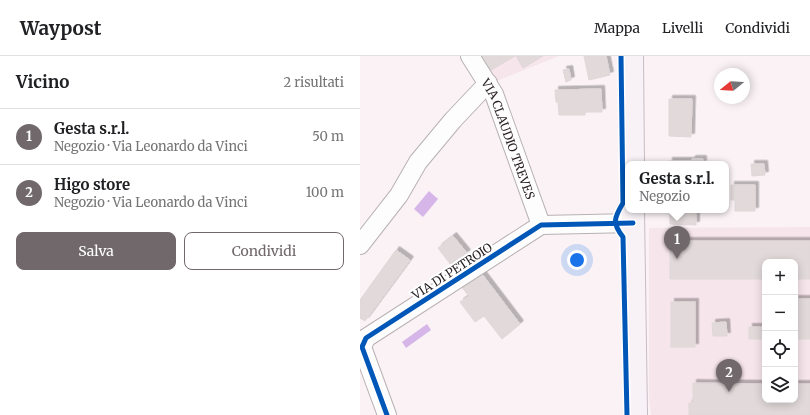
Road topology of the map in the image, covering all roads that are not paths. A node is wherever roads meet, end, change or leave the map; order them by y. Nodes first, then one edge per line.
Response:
1 (470, 56) edge
2 (632, 56) edge
3 (488, 83) junction
4 (633, 161) edge
5 (633, 217) edge
6 (541, 225) junction
7 (360, 245) edge
8 (387, 415) edge
9 (636, 415) edge

1 - 3 street, VIA CLAUDIO TREVES
2 - 4 main road
3 - 6 street, VIA CLAUDIO TREVES
3 - 7 street
5 - 6 street
5 - 9 main road
6 - 8 street, VIA DI PETROIO

